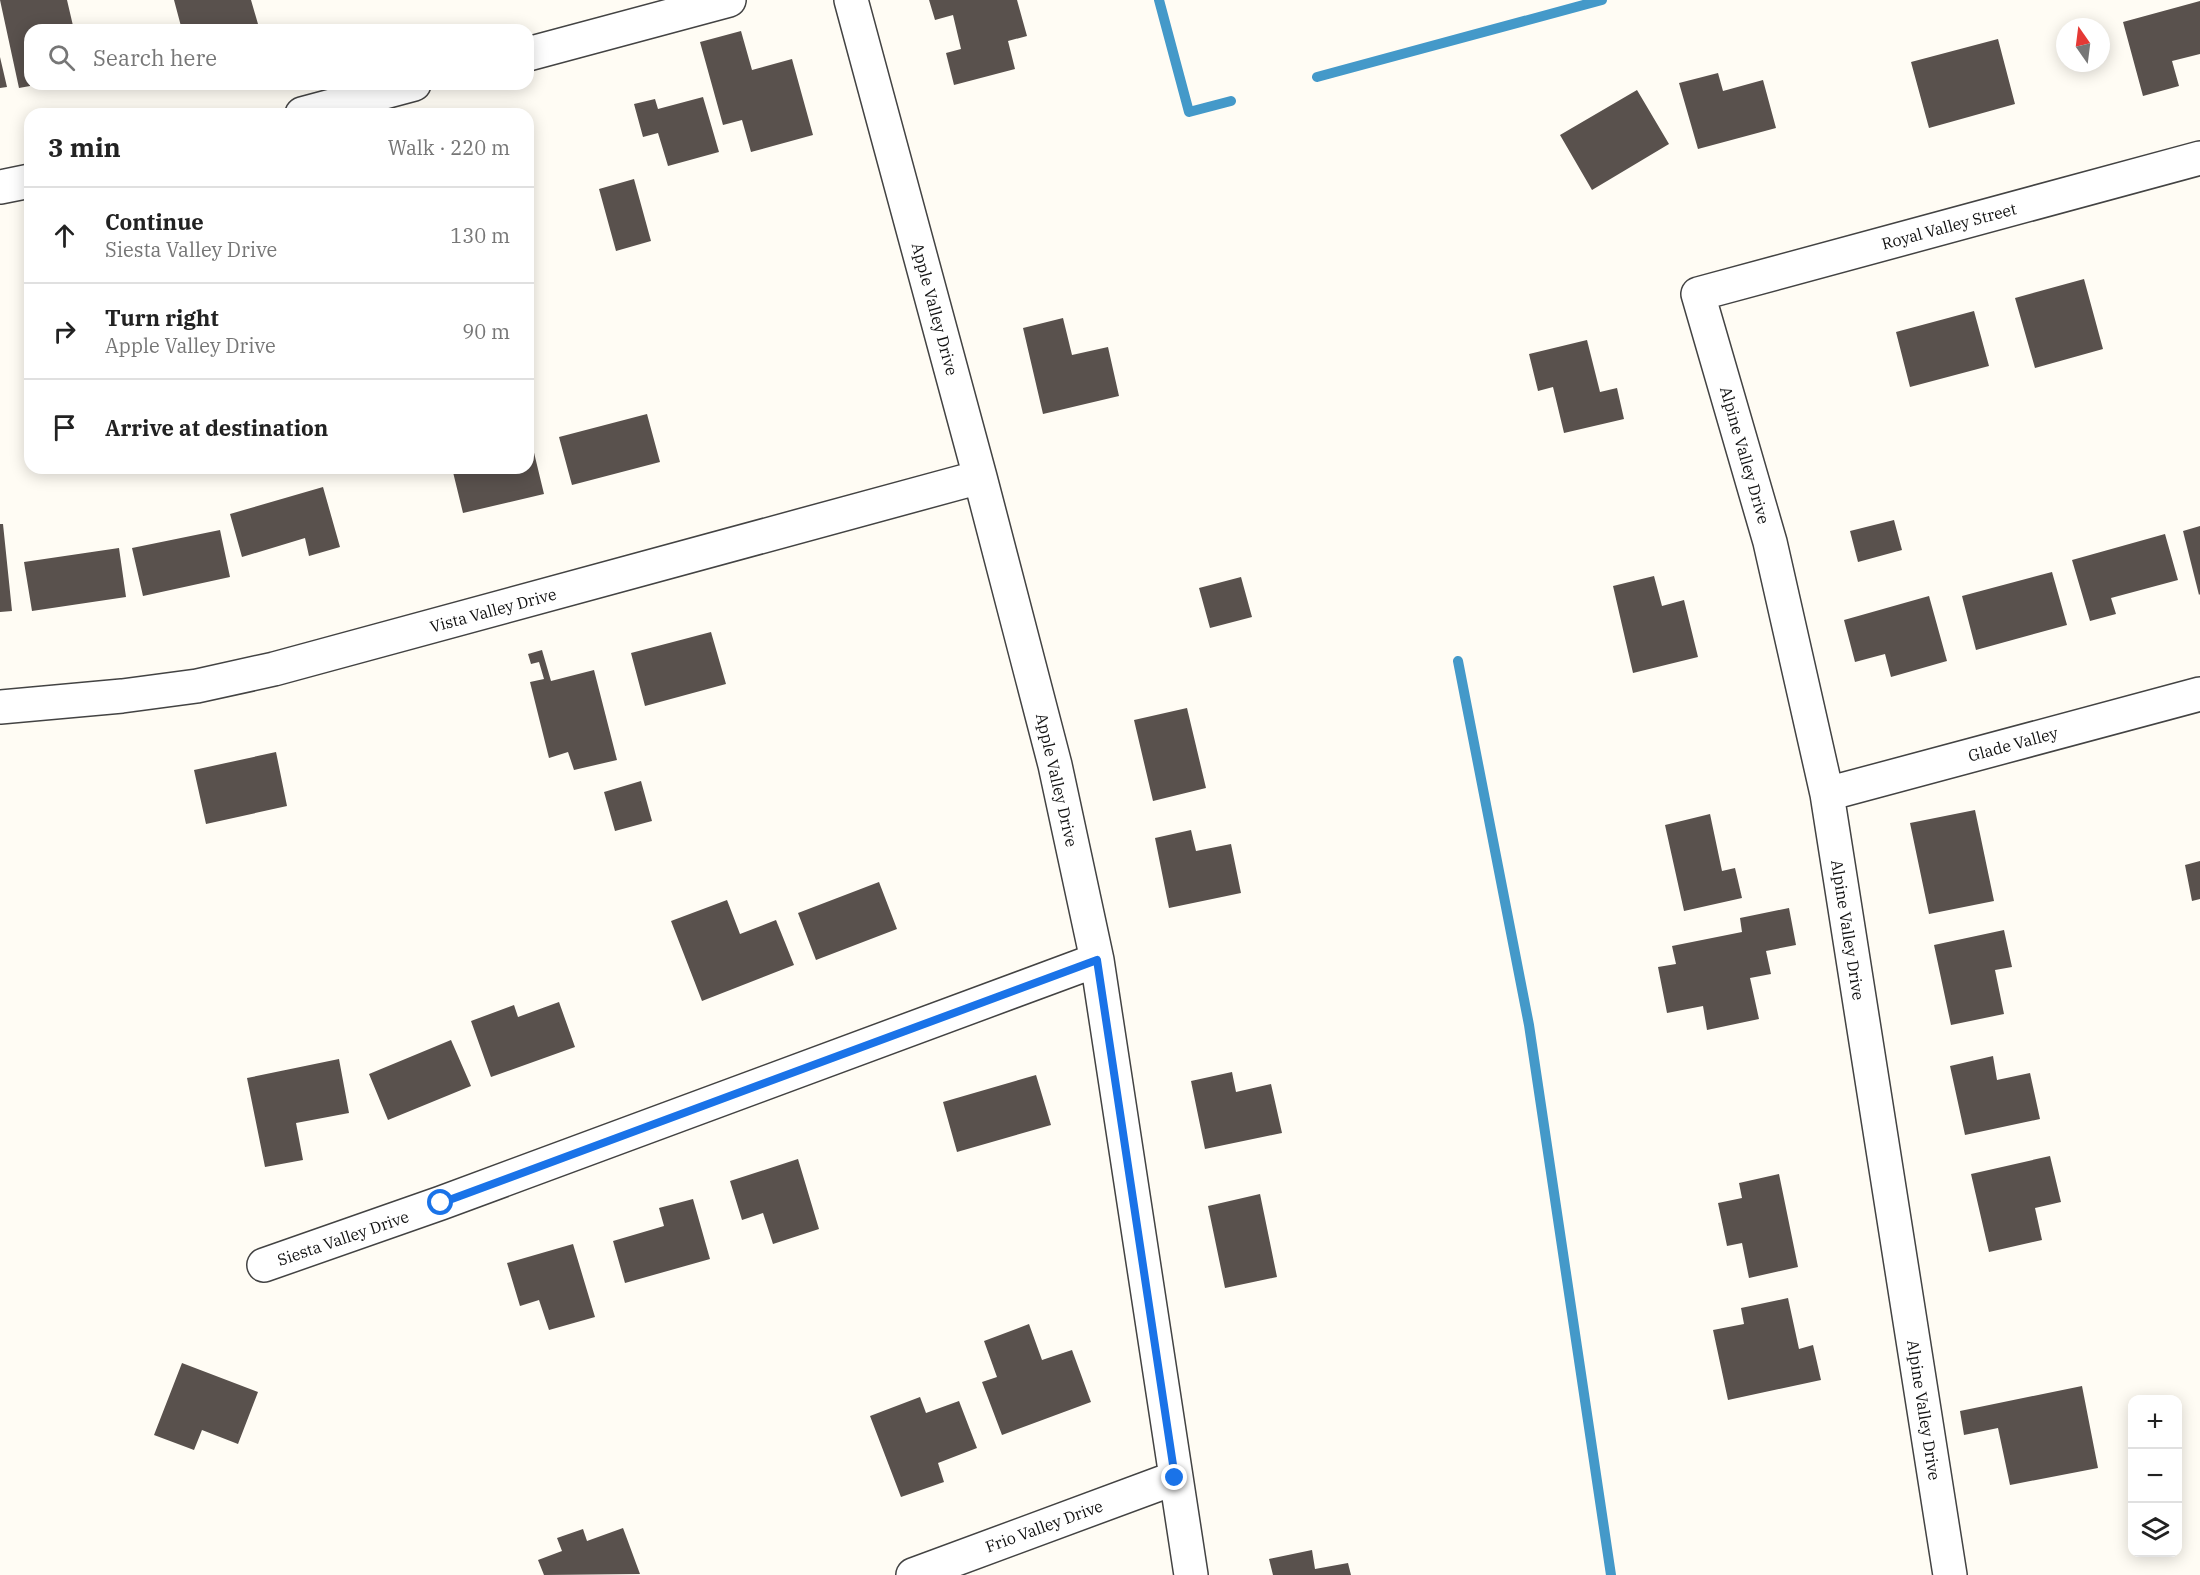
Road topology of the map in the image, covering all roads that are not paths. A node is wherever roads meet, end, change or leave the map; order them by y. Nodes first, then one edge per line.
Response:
1 (729, 0) edge
2 (851, 0) edge
3 (534, 52) edge
4 (392, 90) edge
5 (324, 108) edge
6 (2200, 158) edge
7 (24, 182) edge
8 (0, 187) edge
9 (1698, 294) joint
10 (980, 477) junction
11 (2200, 694) edge
12 (0, 707) edge
13 (1827, 794) junction
14 (1097, 960) junction
15 (264, 1265) dead end
16 (1175, 1478) junction
17 (913, 1575) edge
18 (1191, 1575) edge
19 (1950, 1575) edge

1 - 3 street
2 - 10 street, Apple Valley Drive
4 - 5 street
6 - 9 street, Royal Valley Street
7 - 8 street
9 - 13 street, Alpine Valley Drive
10 - 12 street, Vista Valley Drive
10 - 14 street, Apple Valley Drive
11 - 13 street, Glade Valley
13 - 19 street, Alpine Valley Drive
14 - 15 street, Siesta Valley Drive
14 - 16 street, Apple Valley Drive
16 - 17 street, Frio Valley Drive
16 - 18 street, Apple Valley Drive

